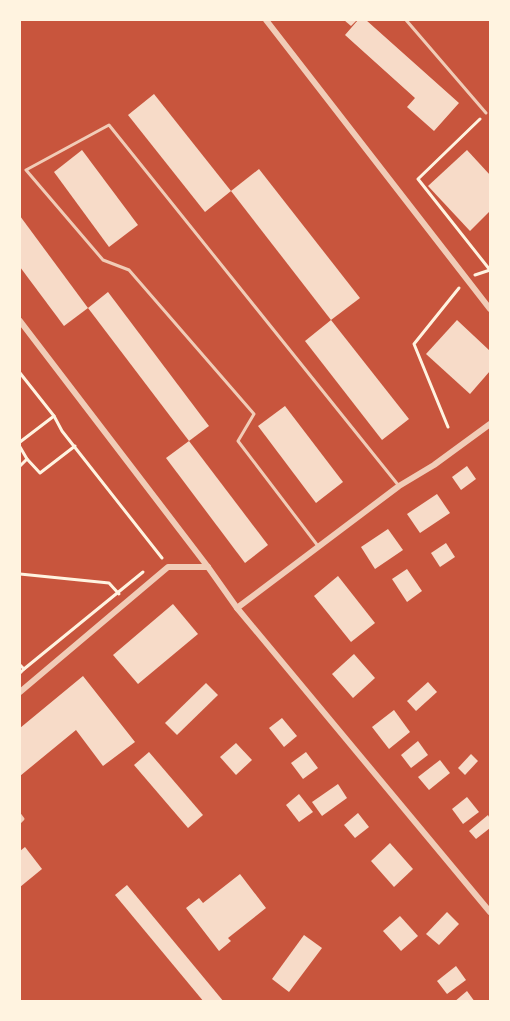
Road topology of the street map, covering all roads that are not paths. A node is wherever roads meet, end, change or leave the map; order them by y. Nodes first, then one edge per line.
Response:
1 (266, 20) edge
2 (406, 20) edge
3 (486, 113) dead end
4 (490, 309) edge
5 (20, 321) edge
6 (490, 424) edge
7 (399, 486) junction
8 (318, 546) junction
9 (208, 567) junction
10 (237, 608) junction
11 (20, 692) edge
12 (20, 814) edge
13 (20, 822) edge
14 (490, 912) edge

1 - 4 street
2 - 3 lane
5 - 9 street
6 - 7 street
7 - 8 street
7 - 8 lane
8 - 10 street
9 - 10 street
9 - 11 street
10 - 14 street
12 - 13 lane

